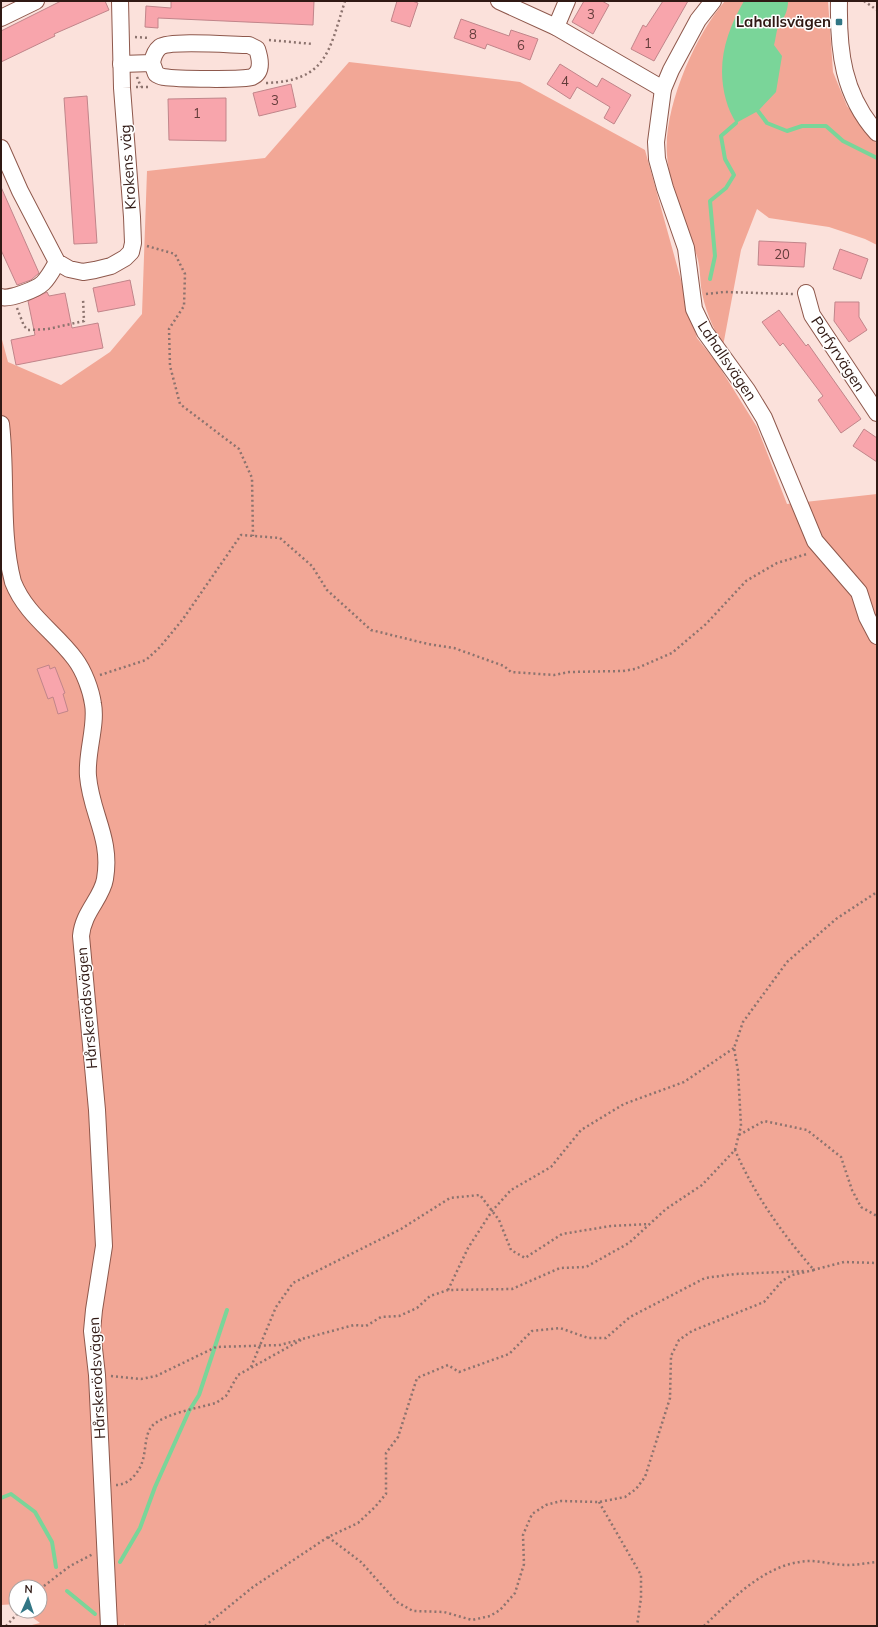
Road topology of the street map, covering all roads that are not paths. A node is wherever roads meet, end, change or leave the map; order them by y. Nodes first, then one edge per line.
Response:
1 (36, 1) edge
2 (120, 1) edge
3 (499, 1) edge
4 (567, 1) edge
5 (713, 1) edge
6 (839, 1) edge
7 (1, 18) edge
8 (556, 27) junction
9 (152, 63) junction
10 (120, 64) junction
11 (663, 89) junction
12 (877, 133) edge
13 (1, 148) edge
14 (57, 262) junction
15 (806, 293) road end
16 (8, 296) edge
17 (877, 413) edge
18 (1, 424) edge
19 (877, 636) edge
20 (109, 1626) edge

1 - 7 street
2 - 10 street, Krokens väg
3 - 8 street
4 - 8 street
5 - 11 street, Lahallsvägen
6 - 12 street
8 - 11 street
9 - 9 street
9 - 10 street
10 - 14 street, Krokens väg
11 - 19 street, Lahallsvägen
13 - 14 street
14 - 16 street
15 - 17 street, Porfyrvägen
18 - 20 street, Hårskerödsvägen

